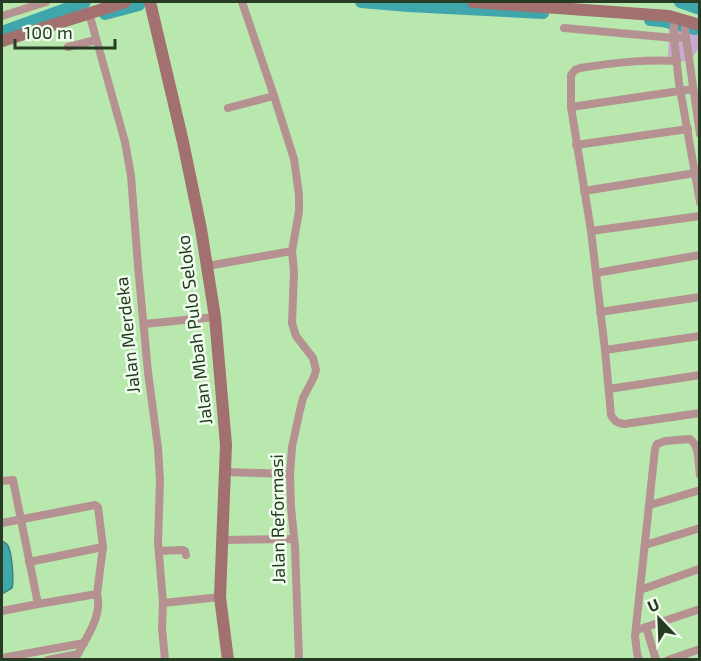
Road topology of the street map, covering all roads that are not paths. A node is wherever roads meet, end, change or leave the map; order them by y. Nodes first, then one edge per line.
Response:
1 (46, 2) edge
2 (125, 2) edge
3 (242, 2) edge
4 (473, 2) edge
5 (563, 4) edge
6 (151, 5) edge
7 (2, 16) edge
8 (90, 17) junction
9 (699, 25) edge
10 (680, 27) junction
11 (564, 28) dead end
12 (96, 40) junction
13 (2, 41) edge
14 (68, 47) dead end
15 (677, 61) junction
16 (693, 85) junction
17 (680, 87) junction
18 (274, 96) junction
19 (571, 107) junction
20 (228, 108) dead end
21 (688, 129) junction
22 (699, 134) edge
23 (576, 145) junction
24 (694, 173) junction
25 (584, 191) junction
26 (699, 196) edge
27 (699, 216) edge
28 (591, 231) junction
29 (292, 251) junction
30 (699, 255) edge
31 (207, 266) junction
32 (596, 273) junction
33 (699, 297) edge
34 (600, 312) junction
35 (214, 317) junction
36 (144, 324) junction
37 (699, 336) edge
38 (605, 350) junction
39 (699, 375) edge
40 (609, 389) junction
41 (699, 413) edge
42 (226, 472) junction
43 (290, 474) junction
44 (699, 475) edge
45 (2, 481) edge
46 (699, 490) edge
47 (650, 505) junction
48 (21, 519) junction
49 (2, 523) edge
50 (699, 528) edge
51 (294, 539) junction
52 (222, 540) junction
53 (645, 545) junction
54 (103, 547) junction
55 (159, 551) junction
56 (186, 555) dead end
57 (29, 562) junction
58 (699, 568) edge
59 (640, 590) junction
60 (97, 594) junction
61 (220, 597) junction
62 (163, 603) junction
63 (38, 604) junction
64 (699, 609) edge
65 (2, 611) edge
66 (646, 627) junction
67 (636, 630) junction
68 (84, 644) junction
69 (696, 653) edge
70 (79, 657) edge
71 (2, 658) edge
72 (48, 660) edge
73 (165, 660) edge
74 (228, 660) edge
75 (299, 660) edge
76 (639, 660) edge
77 (656, 660) edge
78 (668, 660) edge

1 - 7 street
2 - 8 street
3 - 18 street, Jalan Reformasi
4 - 5 street
5 - 10 street
6 - 31 street, Jalan Mbah Pulo Seloko
8 - 12 street, Jalan Merdeka
8 - 13 street
9 - 10 street
10 - 11 street
10 - 15 street
10 - 16 street
12 - 14 street
12 - 36 street, Jalan Merdeka
15 - 17 street
15 - 19 street
16 - 17 street
16 - 22 street
17 - 19 street
17 - 21 street
18 - 20 street
18 - 29 street, Jalan Reformasi
19 - 23 street
21 - 23 street
21 - 24 street
23 - 25 street
24 - 25 street
24 - 26 street
25 - 28 street
27 - 28 street
28 - 32 street
29 - 31 street
29 - 43 street, Jalan Reformasi
30 - 32 street
31 - 35 street, Jalan Mbah Pulo Seloko
32 - 34 street
33 - 34 street
34 - 38 street
35 - 36 street
35 - 42 street, Jalan Mbah Pulo Seloko
36 - 55 street, Jalan Merdeka
37 - 38 street
38 - 40 street
39 - 40 street
40 - 41 street
42 - 43 street
42 - 52 street, Jalan Mbah Pulo Seloko
43 - 51 street, Jalan Reformasi
44 - 47 street
45 - 48 street
46 - 47 street
47 - 53 street
48 - 49 street
48 - 54 street
48 - 57 street
50 - 53 street
51 - 52 street
51 - 75 street, Jalan Reformasi
52 - 61 street, Jalan Mbah Pulo Seloko
53 - 59 street
54 - 57 street
54 - 60 street
55 - 56 street
55 - 62 street, Jalan Merdeka
57 - 63 street
58 - 59 street
59 - 67 street
60 - 63 street
60 - 68 street
61 - 62 street
61 - 74 street, Jalan Mbah Pulo Seloko
62 - 73 street, Jalan Merdeka
63 - 65 street
64 - 66 street
66 - 67 street
66 - 77 street
67 - 76 street
68 - 70 street
68 - 71 street
69 - 78 street
70 - 72 street

